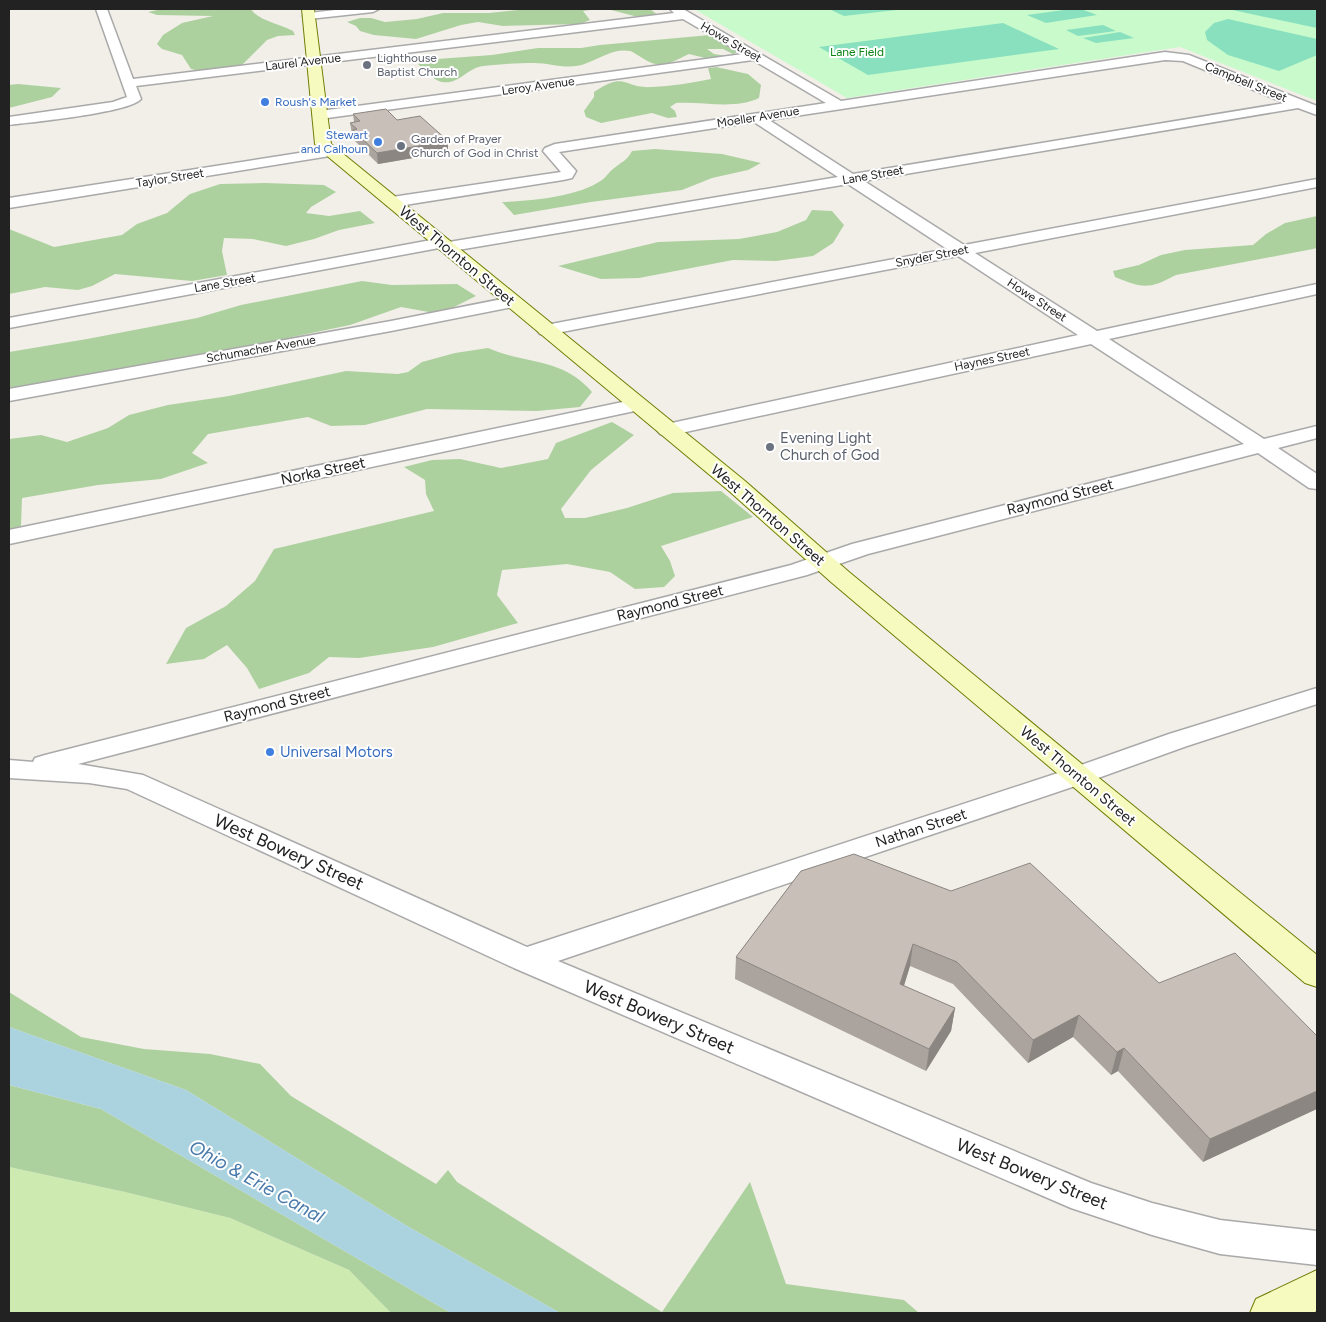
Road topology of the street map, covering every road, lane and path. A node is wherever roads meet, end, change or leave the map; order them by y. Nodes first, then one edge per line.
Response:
1 (101, 9) edge
2 (373, 9) edge
3 (675, 9) edge
4 (308, 12) edge
5 (686, 16) junction
6 (756, 56) junction
7 (1174, 56) joint
8 (314, 61) junction
9 (129, 83) junction
10 (1300, 104) junction
11 (838, 105) junction
12 (1317, 111) edge
13 (320, 115) junction
14 (757, 118) junction
15 (9, 121) edge
16 (331, 152) junction
17 (851, 179) junction
18 (1317, 183) edge
19 (392, 202) junction
20 (9, 203) edge
21 (444, 245) junction
22 (960, 250) junction
23 (1317, 289) edge
24 (512, 302) junction
25 (9, 323) edge
26 (546, 330) junction
27 (1094, 337) junction
28 (9, 395) edge
29 (637, 405) junction
30 (668, 430) junction
31 (1317, 432) edge
32 (1261, 447) junction
33 (1317, 484) edge
34 (9, 537) edge
35 (824, 562) junction
36 (1317, 696) edge
37 (15, 770) edge
38 (1077, 776) junction
39 (525, 960) junction
40 (1317, 974) edge
41 (1317, 1248) edge
42 (1317, 1289) edge
43 (1271, 1313) edge

1 - 9 street
2 - 4 street
3 - 5 street, Howe Street
4 - 8 main road, West Thornton Street
5 - 6 street, Howe Street
5 - 8 street, Laurel Avenue
6 - 11 street, Howe Street
6 - 13 street, Leroy Avenue
7 - 10 street, Campbell Street
7 - 11 street, Moeller Avenue
8 - 9 street, Laurel Avenue
8 - 13 main road, West Thornton Street
9 - 15 street
10 - 12 street, Campbell Street
10 - 17 street, Lane Street
11 - 14 street, Moeller Avenue
13 - 16 main road, West Thornton Street
14 - 17 street, Howe Street
14 - 19 street, Moeller Avenue
16 - 19 main road, West Thornton Street
16 - 20 street, Taylor Street
17 - 21 street, Lane Street
17 - 22 street, Howe Street
18 - 22 street, Snyder Street
19 - 21 main road, West Thornton Street
21 - 24 main road, West Thornton Street
21 - 25 street, Lane Street
22 - 26 street, Snyder Street
22 - 27 street, Howe Street
23 - 27 street, Haynes Street
24 - 26 main road, West Thornton Street
24 - 28 street, Schumacher Avenue
26 - 29 main road, West Thornton Street
27 - 30 street, Haynes Street
27 - 32 street, Howe Street
29 - 30 main road, West Thornton Street
29 - 34 street, Norka Street
30 - 35 main road, West Thornton Street
31 - 32 street, Raymond Street
32 - 33 street, Howe Street
32 - 35 street, Raymond Street
35 - 37 street, Raymond Street
35 - 38 main road, West Thornton Street
36 - 38 street, Nathan Street
37 - 39 street, West Bowery Street
38 - 39 street, Nathan Street
38 - 40 main road, West Thornton Street
39 - 41 street, West Bowery Street
42 - 43 main road

